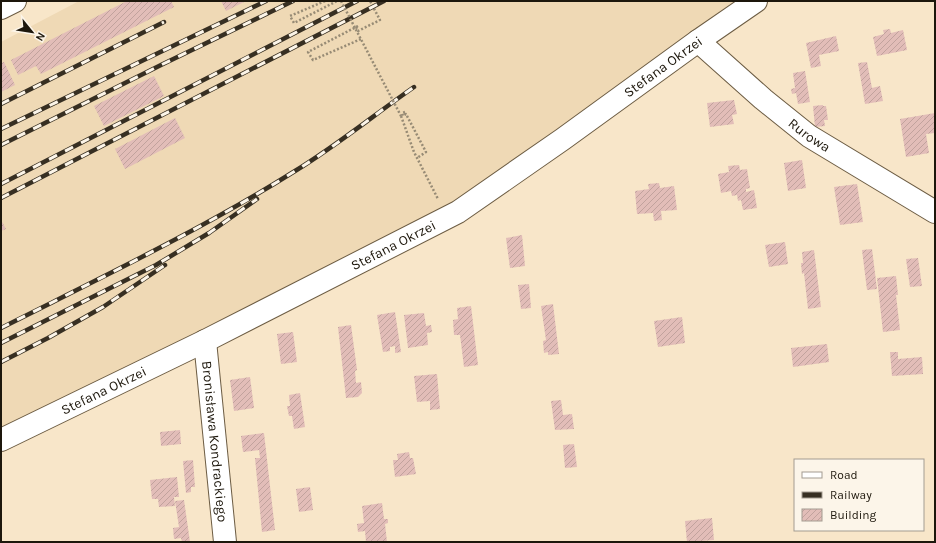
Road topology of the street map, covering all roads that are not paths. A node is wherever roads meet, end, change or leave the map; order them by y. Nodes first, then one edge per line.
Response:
1 (15, 1) edge
2 (756, 1) edge
3 (1, 8) edge
4 (698, 41) junction
5 (935, 212) edge
6 (205, 342) junction
7 (1, 440) edge
8 (225, 542) edge

1 - 3 street
2 - 4 street, Stefana Okrzei
4 - 5 street, Rurowa
4 - 6 street, Stefana Okrzei
6 - 7 street, Stefana Okrzei
6 - 8 street, Bronisława Kondrackiego

